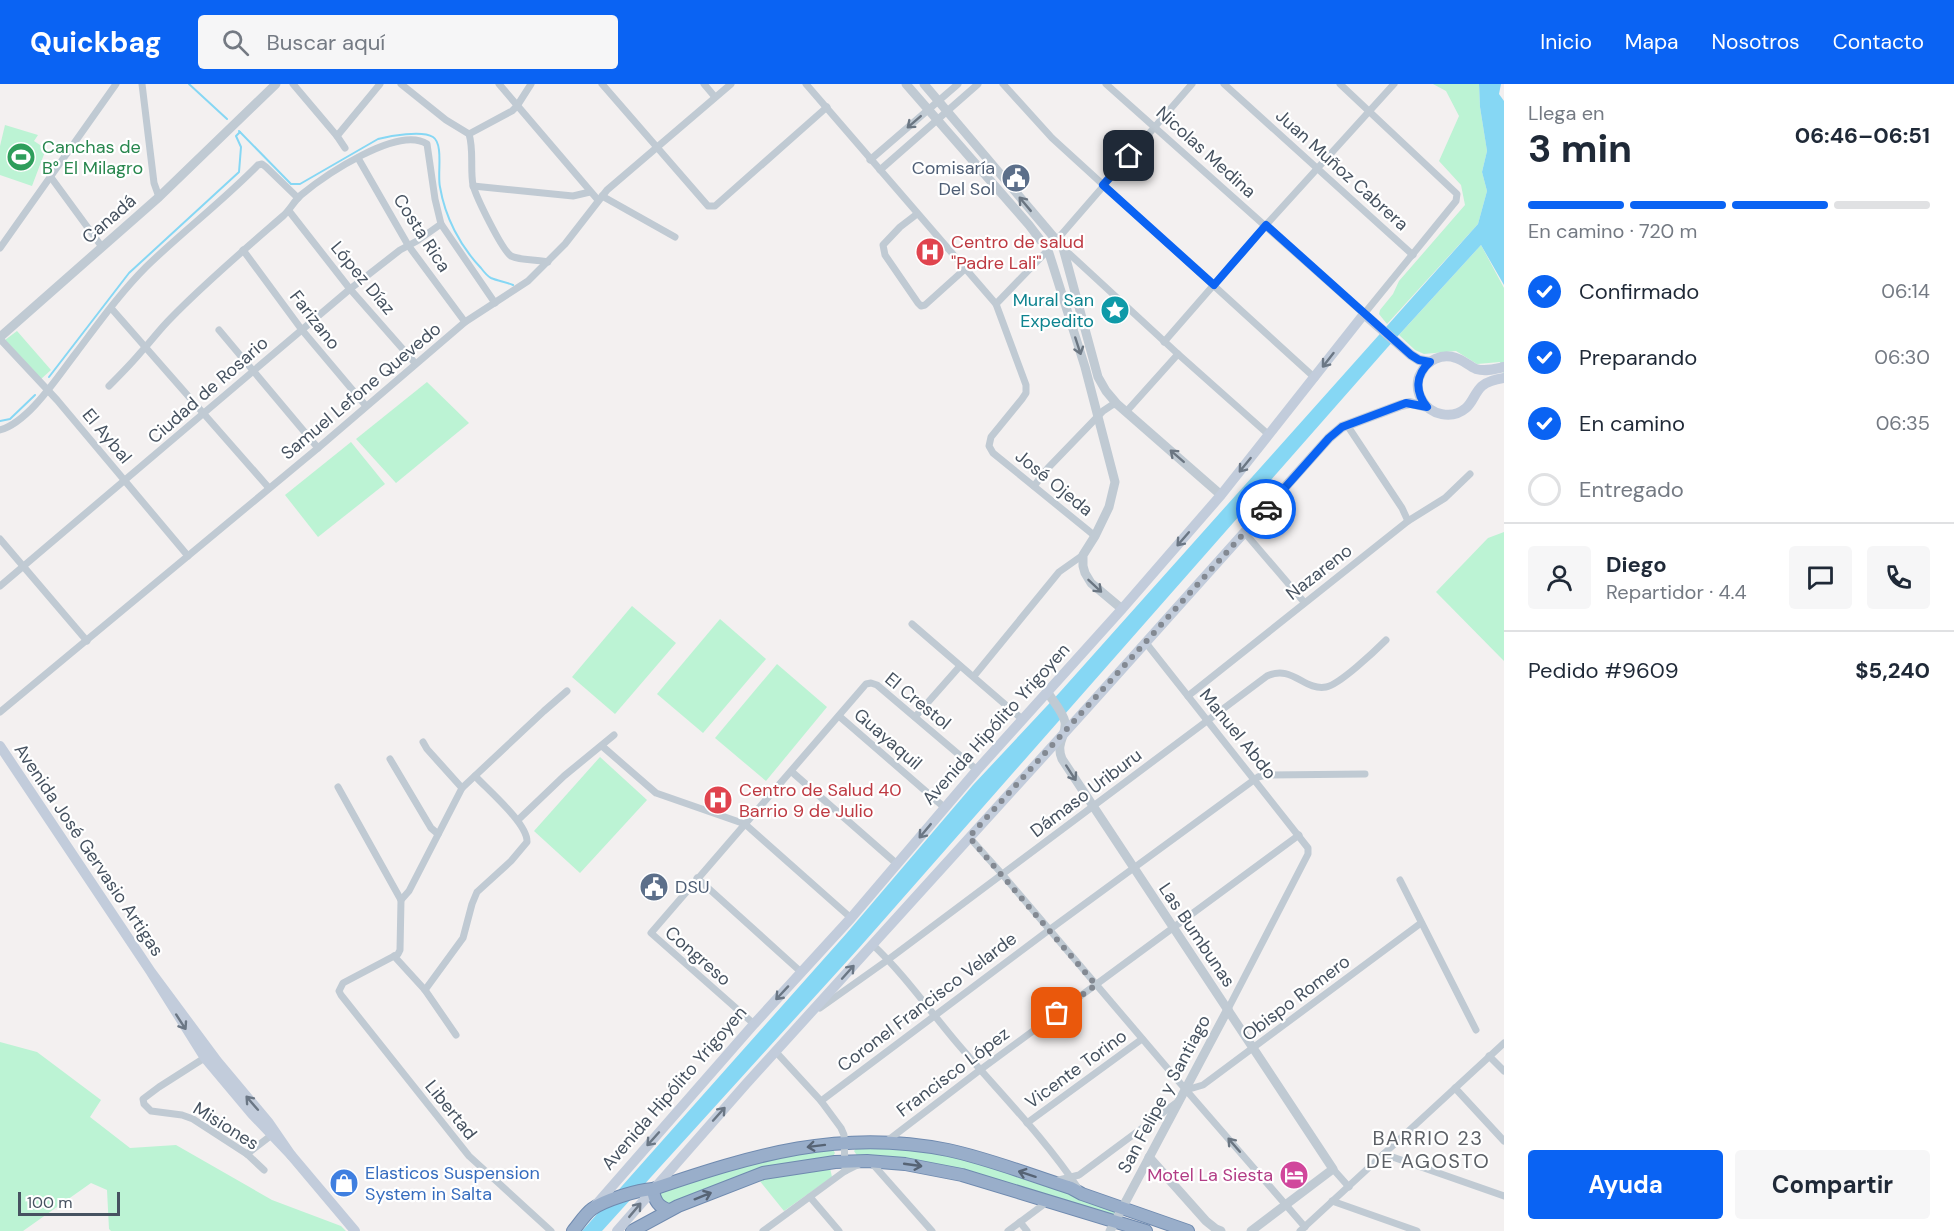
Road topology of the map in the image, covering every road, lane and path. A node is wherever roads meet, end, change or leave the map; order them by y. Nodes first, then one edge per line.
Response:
1 (116, 84) edge
2 (142, 84) edge
3 (276, 84) edge
4 (293, 84) edge
5 (381, 84) edge
6 (401, 84) edge
7 (499, 84) edge
8 (531, 84) edge
9 (602, 84) edge
10 (704, 84) edge
11 (731, 84) edge
12 (806, 84) edge
13 (906, 84) edge
14 (924, 84) edge
15 (958, 84) edge
16 (978, 84) edge
17 (1003, 84) edge
18 (1106, 84) edge
19 (1192, 84) edge
20 (1224, 84) edge
21 (1340, 84) edge
22 (1394, 84) edge
23 (715, 97) junction
24 (938, 101) junction
25 (518, 106) junction
26 (826, 108) junction
27 (928, 110) junction
28 (947, 111) junction
29 (1370, 111) junction
30 (937, 120) junction
31 (1155, 126) junction
32 (469, 134) junction
33 (337, 136) junction
34 (345, 148) dead end
35 (656, 148) junction
36 (358, 159) junction
37 (870, 160) junction
38 (1318, 167) junction
39 (880, 170) junction
40 (50, 176) junction
41 (1103, 185) junction
42 (473, 186) junction
43 (590, 192) junction
44 (159, 197) junction
45 (298, 198) junction
46 (600, 198) junction
47 (289, 211) junction
48 (917, 214) junction
49 (441, 224) junction
50 (1266, 225) junction
51 (675, 237) dead end
52 (1057, 239) junction
53 (408, 245) junction
54 (102, 247) junction
55 (0, 248) edge
56 (1063, 248) junction
57 (243, 250) junction
58 (1048, 250) junction
59 (1413, 255) junction
60 (548, 262) junction
61 (965, 269) junction
62 (1214, 285) junction
63 (350, 288) junction
64 (495, 303) junction
65 (996, 304) junction
66 (111, 308) junction
67 (1365, 314) junction
68 (465, 322) junction
69 (219, 330) dead end
70 (302, 330) junction
71 (0, 338) edge
72 (1164, 342) junction
73 (145, 346) junction
74 (1407, 352) junction
75 (1178, 354) junction
76 (1430, 362) junction
77 (415, 363) junction
78 (1468, 365) junction
79 (1504, 367) edge
80 (253, 371) junction
81 (1497, 376) edge
82 (1419, 377) junction
83 (1315, 378) junction
84 (109, 386) dead end
85 (48, 390) junction
86 (1475, 394) junction
87 (1117, 404) junction
88 (366, 406) junction
89 (1427, 407) junction
90 (1126, 412) junction
91 (204, 414) junction
92 (1098, 416) junction
93 (1347, 425) junction
94 (0, 430) edge
95 (1269, 435) junction
96 (318, 447) junction
97 (1470, 474) dead end
98 (126, 481) junction
99 (1034, 486) junction
100 (269, 488) junction
101 (1221, 495) junction
102 (1408, 521) junction
103 (1245, 533) junction
104 (1095, 536) junction
105 (0, 538) edge
106 (1083, 555) junction
107 (188, 556) junction
108 (24, 566) junction
109 (0, 586) edge
110 (1304, 602) junction
111 (1122, 609) junction
112 (912, 624) dead end
113 (1386, 640) dead end
114 (87, 641) junction
115 (1146, 643) junction
116 (960, 666) junction
117 (974, 676) junction
118 (567, 691) dead end
119 (1050, 696) junction
120 (1188, 696) junction
121 (0, 712) edge
122 (839, 716) junction
123 (1080, 716) junction
124 (915, 717) junction
125 (1064, 719) junction
126 (1023, 720) junction
127 (1209, 720) junction
128 (614, 735) dead end
129 (1061, 736) junction
130 (423, 742) dead end
131 (0, 746) edge
132 (602, 746) junction
133 (390, 759) dead end
134 (977, 770) junction
135 (792, 772) junction
136 (1365, 774) dead end
137 (475, 776) junction
138 (1255, 779) junction
139 (338, 787) dead end
140 (462, 788) junction
141 (1093, 807) junction
142 (945, 808) junction
143 (518, 820) junction
144 (745, 824) junction
145 (438, 834) junction
146 (1299, 835) junction
147 (969, 837) junction
148 (1306, 844) joint
149 (897, 864) junction
150 (1133, 868) junction
151 (1002, 874) junction
152 (698, 878) junction
153 (1400, 880) dead end
154 (401, 900) junction
155 (851, 918) junction
156 (1421, 923) junction
157 (1172, 928) junction
158 (1049, 930) junction
159 (873, 945) junction
160 (394, 956) junction
161 (888, 959) junction
162 (801, 972) junction
163 (1096, 985) junction
164 (425, 990) junction
165 (1228, 1009) junction
166 (809, 1015) junction
167 (934, 1016) junction
168 (754, 1024) junction
169 (1476, 1030) dead end
170 (456, 1035) dead end
171 (1142, 1039) junction
172 (1504, 1043) edge
173 (1253, 1048) junction
174 (776, 1052) junction
175 (208, 1055) junction
176 (1489, 1056) junction
177 (980, 1070) junction
178 (1504, 1071) edge
179 (1455, 1088) junction
180 (1186, 1090) junction
181 (1180, 1100) junction
182 (821, 1101) junction
183 (1027, 1123) junction
184 (273, 1133) junction
185 (1504, 1141) edge
186 (844, 1142) junction
187 (887, 1142) junction
188 (247, 1154) junction
189 (1384, 1154) junction
190 (1149, 1157) junction
191 (869, 1161) junction
192 (845, 1166) junction
193 (1333, 1169) junction
194 (264, 1170) dead end
195 (1071, 1178) junction
196 (1052, 1182) junction
197 (1349, 1187) junction
198 (648, 1190) junction
199 (1082, 1194) junction
200 (1504, 1196) edge
201 (810, 1197) junction
202 (1332, 1201) junction
203 (1047, 1202) junction
204 (1287, 1205) junction
205 (1122, 1207) junction
206 (592, 1209) junction
207 (669, 1210) junction
208 (1020, 1222) junction
209 (1113, 1228) edge
210 (1303, 1229) edge
211 (355, 1231) edge
212 (551, 1231) edge
213 (573, 1231) edge
214 (617, 1231) edge
215 (632, 1231) edge
216 (763, 1231) edge
217 (839, 1231) edge
218 (932, 1231) edge
219 (1008, 1231) edge
220 (1027, 1231) edge
221 (1146, 1231) edge
222 (1188, 1231) edge
223 (1221, 1231) edge
224 (1251, 1231) edge
225 (1417, 1231) edge

1 - 40 street
2 - 44 street
3 - 44 street, Canadá
4 - 33 street
5 - 33 street
6 - 32 street
7 - 25 street
8 - 25 street
9 - 35 street
10 - 23 street
11 - 23 street, Samuel Lefone Quevedo
12 - 26 street
13 - 27 street
14 - 24 street
15 - 24 street
16 - 28 street
17 - 41 street
18 - 31 street, Nicolas Medina
19 - 31 street
20 - 38 street, Juan Muñoz Cabrera
21 - 29 street
22 - 29 street
23 - 35 street, Samuel Lefone Quevedo
24 - 27 street
24 - 28 street
25 - 32 street
25 - 43 street
26 - 35 street
26 - 37 street
27 - 30 street
27 -> 37 street
28 - 30 street
52 -> 28 street
29 - 38 street
29 - 59 street
30 - 39 street
30 - 58 street
31 - 41 street
31 - 50 street, Nicolas Medina
32 - 42 street
33 - 34 street
35 - 46 street, Samuel Lefone Quevedo
36 - 45 street
36 - 49 street
36 - 53 street, Costa Rica
37 - 39 street
38 - 50 street
38 - 59 street, Juan Muñoz Cabrera
39 - 48 street
40 - 54 street
40 - 55 street
41 - 52 street
41 - 62 street
42 - 43 street
42 - 60 street
43 - 46 street
44 - 54 street, Canadá
45 - 47 street
45 - 66 street
46 - 51 street
46 - 60 street, Samuel Lefone Quevedo
47 - 57 street
47 - 63 street, López Díaz
48 - 61 street
48 - 61 street
49 - 53 street, Ciudad de Rosario
49 - 64 street
50 - 62 street
50 - 67 street, Nicolas Medina
52 - 56 street
52 - 58 street
53 - 63 street, Ciudad de Rosario
53 - 68 street, Costa Rica
54 - 71 street, Canadá
56 - 72 street
56 - 87 street
57 - 70 street, Farizano
57 - 73 street
58 - 65 street
58 -> 92 street
59 - 67 street
60 - 64 street, Samuel Lefone Quevedo
61 - 65 street
62 - 72 street
62 - 83 street
63 - 70 street, Ciudad de Rosario
63 - 77 street, López Díaz
64 - 68 street, Samuel Lefone Quevedo
65 - 99 street, José Ojeda
66 - 73 street
66 - 85 street
67 - 74 main road
67 -> 83 main road, Avenida Hipólito Yrigoyen
68 - 77 street, Samuel Lefone Quevedo
69 - 80 street
70 - 80 street, Ciudad de Rosario
70 - 88 street, Farizano
71 - 85 street, El Aybal
72 - 75 street
73 - 84 street
73 - 91 street
74 - 76 main road
74 - 82 main road
75 - 90 street
75 - 95 street
76 - 78 main road
76 - 82 main road
77 - 88 street, Samuel Lefone Quevedo
78 - 81 main road
78 - 86 main road
79 - 81 main road
80 - 91 street, Ciudad de Rosario
80 - 96 street
81 - 86 main road
82 - 89 main road
83 - 95 main road, Avenida Hipólito Yrigoyen
85 - 94 street
85 - 98 street, El Aybal
86 - 89 main road
87 - 90 street
87 - 92 street
88 - 96 street, Samuel Lefone Quevedo
89 - 93 main road
101 -> 90 street
91 - 98 street, Ciudad de Rosario
91 - 100 street
92 - 99 street
92 - 104 street
93 - 102 street
93 - 103 main road
95 -> 101 main road, Avenida Hipólito Yrigoyen
96 - 100 street, Samuel Lefone Quevedo
97 - 102 street, Nazareno
98 - 107 street, El Aybal
98 - 108 street, Ciudad de Rosario
99 - 104 street, José Ojeda
100 - 107 street, Samuel Lefone Quevedo
101 -> 111 main road, Avenida Hipólito Yrigoyen
102 - 110 street, Nazareno
103 - 110 street
103 - 115 main road
104 - 106 street
105 - 108 street
106 -> 111 street
106 - 117 street
107 - 114 street, Samuel Lefone Quevedo
108 - 109 street, Ciudad de Rosario
108 - 114 street
110 - 120 street, Nazareno
111 - 119 main road, Avenida Hipólito Yrigoyen
112 - 116 street
113 - 127 street, Dámaso Uriburu
114 - 121 street, Samuel Lefone Quevedo
115 - 120 street, Manuel Abdo
115 - 123 main road
116 - 117 street
116 - 124 street
117 - 126 street
118 - 137 street
119 - 125 street
119 - 126 main road, Avenida Hipólito Yrigoyen
120 - 127 street, Manuel Abdo
122 - 124 street, El Crestol
122 - 135 street
122 - 142 street, Guayaquil
123 - 125 street
123 - 129 main road
124 - 134 street, El Crestol
125 - 129 street, Las Bumbunas
126 - 134 main road, Avenida Hipólito Yrigoyen
127 - 138 street, Manuel Abdo
127 - 141 street, Dámaso Uriburu
128 - 132 street
129 -> 141 street, Las Bumbunas
129 - 147 main road
130 - 140 street
131 - 175 main road, Avenida José Gervasio Artigas
132 - 143 street
132 - 144 street
133 - 145 street
134 - 142 main road, Avenida Hipólito Yrigoyen
135 - 144 street
135 - 149 street
136 - 138 street
137 - 140 street
137 - 143 street
138 - 146 street, Manuel Abdo
138 - 150 street, Coronel Francisco Velarde
139 - 154 street
140 - 145 street
141 - 150 street, Las Bumbunas
141 - 151 street, Dámaso Uriburu
142 -> 149 main road, Avenida Hipólito Yrigoyen
143 - 164 street
144 - 152 street
144 - 155 street
145 - 154 street
146 - 148 street, Manuel Abdo
146 - 157 street, Francisco López
147 - 151 street
147 - 159 main road
148 - 165 street, San Felipe y Santiago
149 - 155 main road, Avenida Hipólito Yrigoyen
150 - 157 street, Las Bumbunas
150 - 158 street, Coronel Francisco Velarde
151 - 158 street
151 - 161 street, Dámaso Uriburu
152 - 162 street
152 - 168 street, Congreso
153 - 156 street
154 - 160 street
155 - 162 main road, Avenida Hipólito Yrigoyen
156 - 169 street
156 - 173 street, Obispo Romero
157 - 163 street, Francisco López
157 - 165 street, Las Bumbunas
158 - 163 street
158 - 167 street, Coronel Francisco Velarde
159 - 161 street
166 -> 159 main road
160 - 164 street
160 - 212 street, Libertad
161 - 166 street, Dámaso Uriburu
161 - 167 street
162 -> 168 main road, Avenida Hipólito Yrigoyen
163 - 171 street
163 - 177 street, Francisco López
164 - 170 street
165 - 173 street, Las Bumbunas
165 - 180 street, San Felipe y Santiago
166 - 174 main road
167 - 177 street
167 - 182 street, Coronel Francisco Velarde
168 -> 206 main road, Avenida Hipólito Yrigoyen
171 - 180 street
171 - 183 street, Vicente Torino
172 - 176 street
173 - 180 street, Obispo Romero
173 - 193 street, Las Bumbunas
174 - 182 street
198 -> 174 main road
175 - 184 main road, Avenida José Gervasio Artigas
175 - 188 street, Misiones
176 - 178 street
176 - 179 street
177 - 183 street
177 - 187 street, Francisco López
179 - 185 street
179 - 189 street
180 - 181 street, San Felipe y Santiago
204 -> 180 street
181 - 190 street, San Felipe y Santiago
181 - 195 street
182 - 186 street
183 - 195 street
184 - 188 street
184 - 211 main road, Avenida José Gervasio Artigas
186 - 187 highway
186 - 192 street
186 -> 198 highway
196 -> 187 highway
188 - 194 street, Misiones
189 - 197 street
189 - 200 street
190 - 205 street, San Felipe y Santiago
190 - 223 street
191 - 192 highway
191 -> 203 highway
191 - 218 street
192 - 201 street
207 -> 192 highway
193 - 197 street, Las Bumbunas
193 - 204 street
195 - 196 street
195 - 199 street
196 - 199 highway
197 - 202 street
198 - 206 highway
198 - 207 highway
214 -> 198 main road
199 - 205 highway
201 - 216 street
201 - 217 street
202 - 210 street
202 - 225 street
203 - 208 street
203 - 209 highway
204 - 210 street
204 - 224 street
205 - 209 street, San Felipe y Santiago
205 - 222 highway
206 - 213 highway, Avenida Hipólito Yrigoyen
207 - 215 highway
208 - 219 street
208 - 220 street
209 - 221 highway

